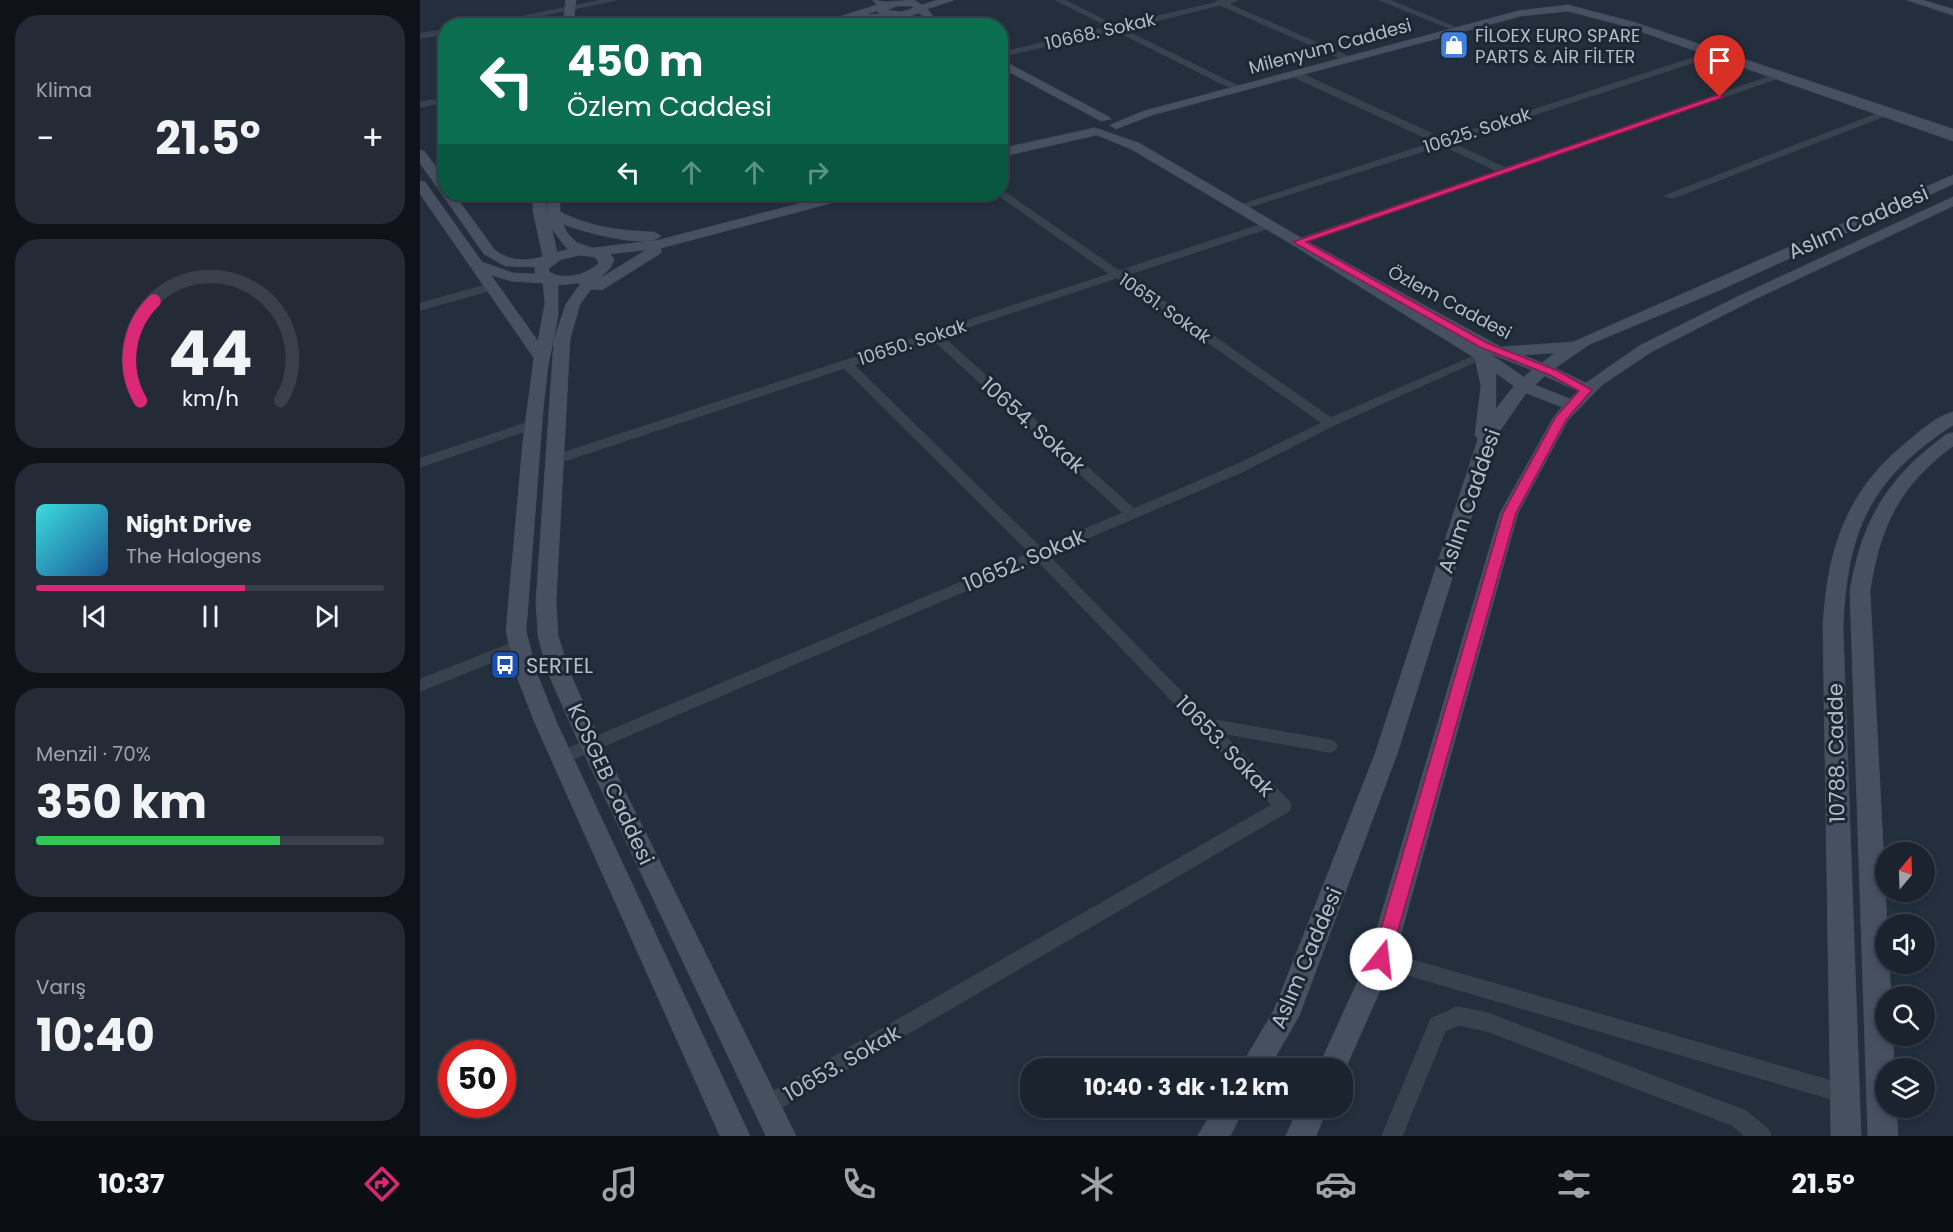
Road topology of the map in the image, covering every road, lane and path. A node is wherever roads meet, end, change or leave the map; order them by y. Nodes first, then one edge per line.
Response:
1 (613, 0) edge
2 (931, 0) edge
3 (949, 0) edge
4 (1059, 0) edge
5 (1234, 0) edge
6 (1383, 0) edge
7 (1912, 0) edge
8 (906, 1) edge
9 (1542, 1) edge
10 (1584, 1) edge
11 (1217, 2) edge
12 (881, 3) edge
13 (566, 5) edge
14 (920, 8) junction
15 (1569, 8) junction
16 (1953, 12) edge
17 (1521, 13) junction
18 (895, 15) junction
19 (512, 18) edge
20 (844, 18) edge
21 (866, 18) edge
22 (906, 18) edge
23 (931, 18) edge
24 (1629, 24) junction
25 (1116, 28) junction
26 (1459, 30) junction
27 (438, 33) edge
28 (420, 36) edge
29 (1008, 53) edge
30 (1715, 54) junction
31 (1350, 59) junction
32 (1008, 67) edge
33 (1295, 74) junction
34 (1780, 76) junction
35 (1237, 89) junction
36 (1053, 92) junction
37 (438, 101) edge
38 (420, 105) edge
39 (1888, 113) junction
40 (1078, 121) junction
41 (1111, 123) junction
42 (1097, 132) junction
43 (1953, 135) edge
44 (1442, 142) junction
45 (1035, 144) junction
46 (1135, 146) junction
47 (1008, 151) edge
48 (420, 154) edge
49 (1505, 171) junction
50 (438, 179) edge
51 (1953, 179) edge
52 (422, 189) edge
53 (1670, 196) dead end
54 (1008, 198) edge
55 (454, 201) edge
56 (539, 201) edge
57 (554, 201) edge
58 (801, 201) edge
59 (822, 201) edge
60 (1953, 201) edge
61 (806, 205) junction
62 (1240, 207) junction
63 (554, 214) junction
64 (1269, 225) junction
65 (699, 234) junction
66 (679, 239) junction
67 (1298, 242) junction
68 (593, 261) junction
69 (477, 265) junction
70 (550, 269) junction
71 (1117, 275) junction
72 (491, 287) junction
73 (420, 307) edge
74 (568, 316) junction
75 (934, 335) junction
76 (1585, 341) junction
77 (1483, 350) junction
78 (541, 357) junction
79 (846, 364) junction
80 (1543, 369) junction
81 (1522, 387) junction
82 (1587, 390) junction
83 (1572, 405) junction
84 (1953, 417) edge
85 (1330, 423) junction
86 (533, 425) junction
87 (1953, 438) edge
88 (1483, 449) junction
89 (554, 460) junction
90 (420, 462) edge
91 (1132, 514) junction
92 (1039, 554) junction
93 (518, 646) junction
94 (420, 686) edge
95 (1204, 724) junction
96 (591, 745) junction
97 (1329, 746) dead end
98 (563, 757) junction
99 (1381, 959) junction
100 (1260, 1058) edge
101 (1336, 1058) edge
102 (1845, 1094) junction
103 (765, 1107) junction
104 (1224, 1118) edge
105 (1309, 1118) edge
106 (735, 1136) edge
107 (781, 1136) edge
108 (1212, 1136) edge
109 (1301, 1136) edge
110 (1392, 1136) edge
111 (1761, 1136) edge
112 (1846, 1136) edge
113 (1882, 1136) edge

1 - 13 street
2 - 8 street
3 - 14 street
4 - 25 street
5 - 11 street, 10668. Sokak
6 - 26 street
7 - 16 street
8 - 12 street
8 - 14 street
9 - 15 street
9 - 17 street
10 - 15 street
10 - 24 street
11 - 25 street, 10668. Sokak
11 - 31 street
12 - 18 street
12 - 20 street
13 - 19 street
14 - 18 street
14 - 23 street
15 - 17 street
15 - 24 street
17 - 26 street, Milenyum Caddesi
18 - 21 street
18 - 22 street
24 - 30 street
25 - 29 street, 10668. Sokak
25 - 35 street
26 - 31 street, Milenyum Caddesi
27 - 28 street
30 - 34 street
30 - 44 street, 10625. Sokak
31 - 33 street, Milenyum Caddesi
32 - 36 street, Özlem Caddesi
33 - 35 street, Milenyum Caddesi
33 - 44 street
34 - 39 street
34 - 49 street
35 - 41 street, Milenyum Caddesi
36 - 40 street, Özlem Caddesi
36 - 41 street, Özlem Caddesi
37 - 38 street
39 - 43 street
39 - 53 street
40 - 41 street
40 - 42 street, Özlem Caddesi
40 - 45 street
41 - 42 street
41 - 46 street, Özlem Caddesi
42 - 45 street
42 - 46 street, Özlem Caddesi
44 - 49 street
44 - 62 street, 10625. Sokak
45 - 47 street
46 - 62 street, Özlem Caddesi
48 - 50 street
49 - 67 street
51 - 76 street, Aslım Caddesi
52 - 69 street
54 - 71 street, 10651. Sokak
55 - 70 street
56 - 70 street, KOSGEB Caddesi
57 - 63 street
58 - 61 street
59 - 61 street
60 - 82 street, Aslım Caddesi
61 - 65 street
62 - 64 street, Özlem Caddesi
63 - 65 street
63 - 68 street
64 - 67 street, Özlem Caddesi
64 - 71 street, 10650. Sokak
65 - 66 street
66 - 68 street
66 - 74 street
67 - 77 street, Özlem Caddesi
68 - 70 street
68 - 70 street
68 - 74 street, KOSGEB Caddesi
69 - 70 street
69 - 72 street
70 - 78 street, KOSGEB Caddesi
71 - 75 street, 10650. Sokak
71 - 85 street, 10651. Sokak
72 - 73 street
72 - 78 street
74 - 89 street, KOSGEB Caddesi
75 - 79 street, 10650. Sokak
75 - 91 street, 10654. Sokak
76 - 77 street
76 - 80 street, Aslım Caddesi
77 - 80 street, Özlem Caddesi
77 - 81 street, Özlem Caddesi
77 - 85 street, 10652. Sokak
77 - 88 street
78 - 86 street, KOSGEB Caddesi
79 - 89 street, 10650. Sokak
79 - 92 street, 10653. Sokak
80 - 81 street, Aslım Caddesi
80 - 82 street, Özlem Caddesi
81 - 83 street, Özlem Caddesi
81 - 88 street, Aslım Caddesi
82 - 83 street, Aslım Caddesi
83 - 99 street, Aslım Caddesi
84 - 102 street, 10788. Cadde
85 - 91 street, 10652. Sokak
86 - 90 street
86 - 93 street, KOSGEB Caddesi
87 - 113 street, 10788. Cadde
88 - 100 street, Aslım Caddesi
89 - 96 street, KOSGEB Caddesi
91 - 92 street, 10652. Sokak
92 - 95 street, 10653. Sokak
92 - 96 street, 10652. Sokak
93 - 94 street
93 - 98 street, KOSGEB Caddesi
95 - 97 street
95 - 103 street, 10653. Sokak
96 - 98 street, 10652. Sokak
96 - 103 street, KOSGEB Caddesi
98 - 106 street, KOSGEB Caddesi
99 - 101 street, Aslım Caddesi
99 - 102 street
102 - 112 street, 10788. Cadde
103 - 107 street, KOSGEB Caddesi
104 - 108 street
105 - 109 street
110 - 111 street

